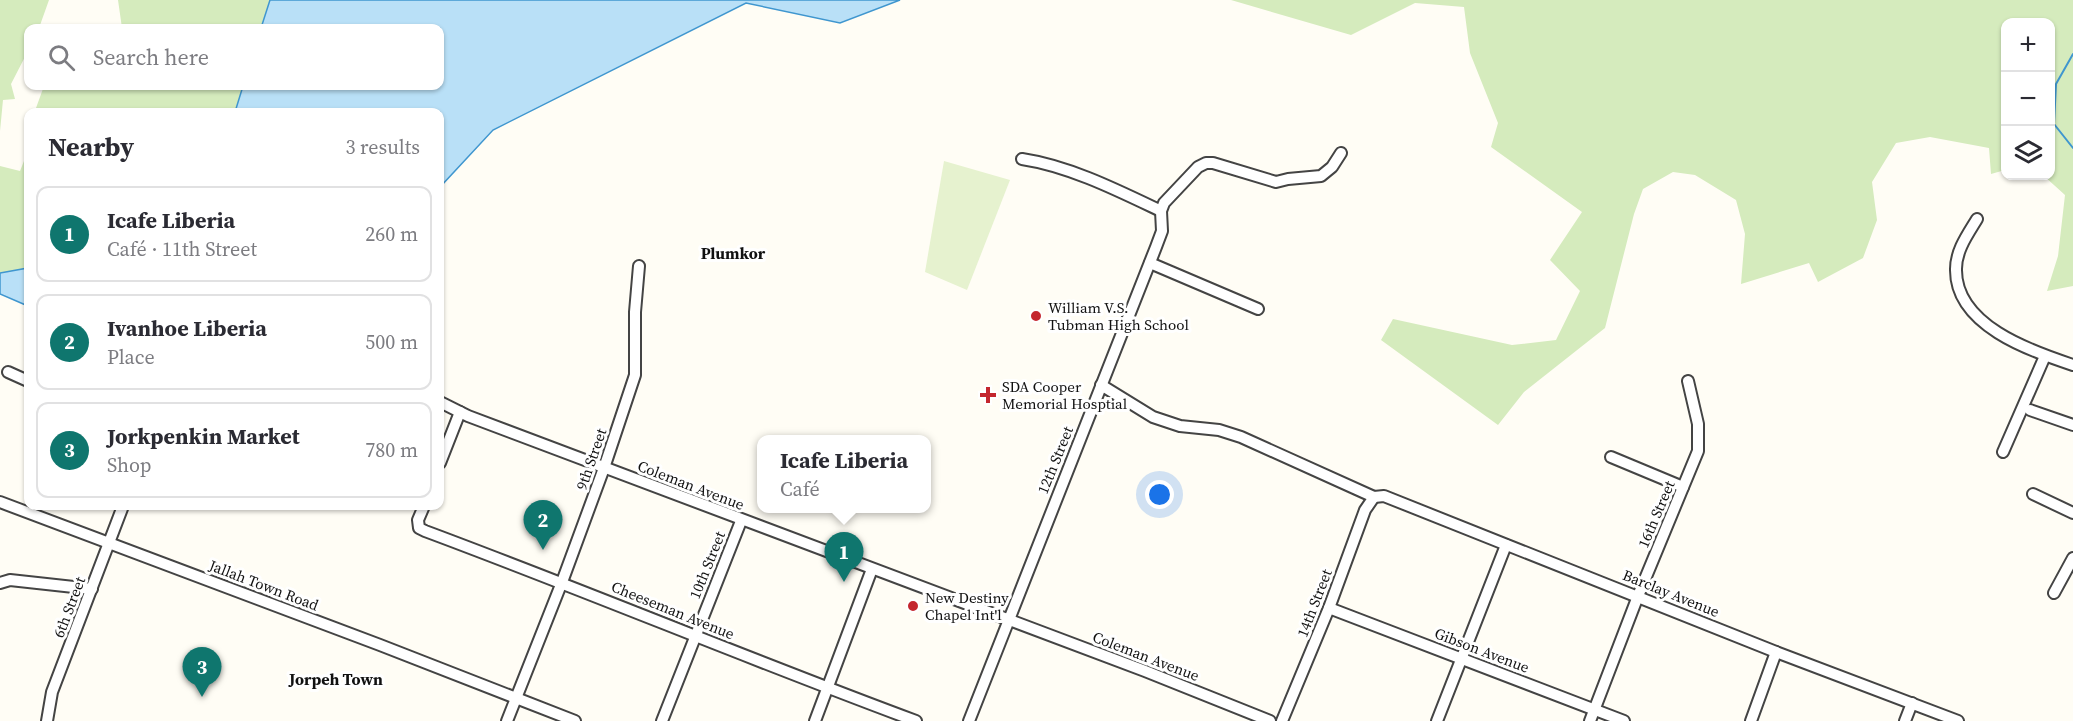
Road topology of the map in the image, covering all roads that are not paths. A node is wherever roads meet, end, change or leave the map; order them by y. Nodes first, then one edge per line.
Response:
1 (1341, 153) dead end
2 (1022, 159) dead end
3 (1161, 211) junction
4 (1977, 219) dead end
5 (1150, 263) junction
6 (639, 266) dead end
7 (1258, 309) dead end
8 (2045, 356) junction
9 (2073, 366) edge
10 (8, 372) dead end
11 (24, 379) edge
12 (1688, 381) dead end
13 (1101, 386) junction
14 (444, 404) edge
15 (2030, 410) dead end
16 (460, 412) junction
17 (2073, 425) edge
18 (2003, 452) dead end
19 (444, 453) edge
20 (1611, 457) dead end
21 (604, 468) junction
22 (1683, 488) junction
23 (2033, 494) dead end
24 (1374, 497) junction
25 (0, 502) edge
26 (122, 510) edge
27 (422, 510) edge
28 (2073, 513) edge
29 (741, 521) junction
30 (110, 543) junction
31 (1506, 545) junction
32 (2073, 558) edge
33 (872, 569) junction
34 (562, 582) junction
35 (0, 583) edge
36 (92, 589) junction
37 (2054, 593) dead end
38 (1638, 596) junction
39 (1329, 608) junction
40 (1008, 620) junction
41 (696, 635) junction
42 (1776, 652) junction
43 (1461, 658) junction
44 (828, 688) junction
45 (516, 698) junction
46 (1912, 703) junction
47 (1595, 709) junction
48 (47, 721) edge
49 (507, 721) edge
50 (575, 721) edge
51 (662, 721) edge
52 (815, 721) edge
53 (916, 721) edge
54 (969, 721) edge
55 (1270, 721) edge
56 (1282, 721) edge
57 (1437, 721) edge
58 (1590, 721) edge
59 (1624, 721) edge
60 (1751, 721) edge
61 (1905, 721) edge
62 (1958, 721) edge

1 - 3 street
2 - 3 street
3 - 5 street, 12th Street
4 - 8 street
5 - 7 street
5 - 13 street, 12th Street
6 - 21 street, 9th Street
8 - 9 street
8 - 18 street
10 - 11 street
12 - 22 street, 16th Street
13 - 24 street, Barclay Avenue
13 - 40 street, 12th Street
14 - 16 street, Coleman Avenue
15 - 17 street
16 - 19 street
16 - 21 street, Coleman Avenue
20 - 22 street
21 - 29 street, Coleman Avenue
21 - 34 street, 9th Street
22 - 38 street, 16th Street
23 - 28 street
24 - 31 street, Barclay Avenue
24 - 39 street, 14th Street
25 - 30 street, Jallah Town Road
26 - 30 street, 6th Street
27 - 34 street, Cheeseman Avenue
29 - 33 street, Coleman Avenue
29 - 41 street, 10th Street
30 - 36 street, 6th Street
30 - 45 street, Jallah Town Road
31 - 38 street, Barclay Avenue
31 - 43 street
32 - 37 street
33 - 40 street, Coleman Avenue
33 - 44 street
34 - 41 street, Cheeseman Avenue
34 - 45 street, 9th Street
35 - 36 street
36 - 48 street, 6th Street
38 - 42 street, Barclay Avenue
38 - 47 street, 16th Street
39 - 43 street, Gibson Avenue
39 - 56 street, 14th Street
40 - 54 street, 12th Street
40 - 55 street, Coleman Avenue
41 - 44 street, Cheeseman Avenue
41 - 51 street, 10th Street
42 - 46 street, Barclay Avenue
42 - 60 street
43 - 47 street, Gibson Avenue
43 - 57 street
44 - 52 street
44 - 53 street, Cheeseman Avenue
45 - 49 street, 9th Street
45 - 50 street, Jallah Town Road
46 - 61 street
46 - 62 street, Barclay Avenue
47 - 58 street, 16th Street
47 - 59 street, Gibson Avenue

